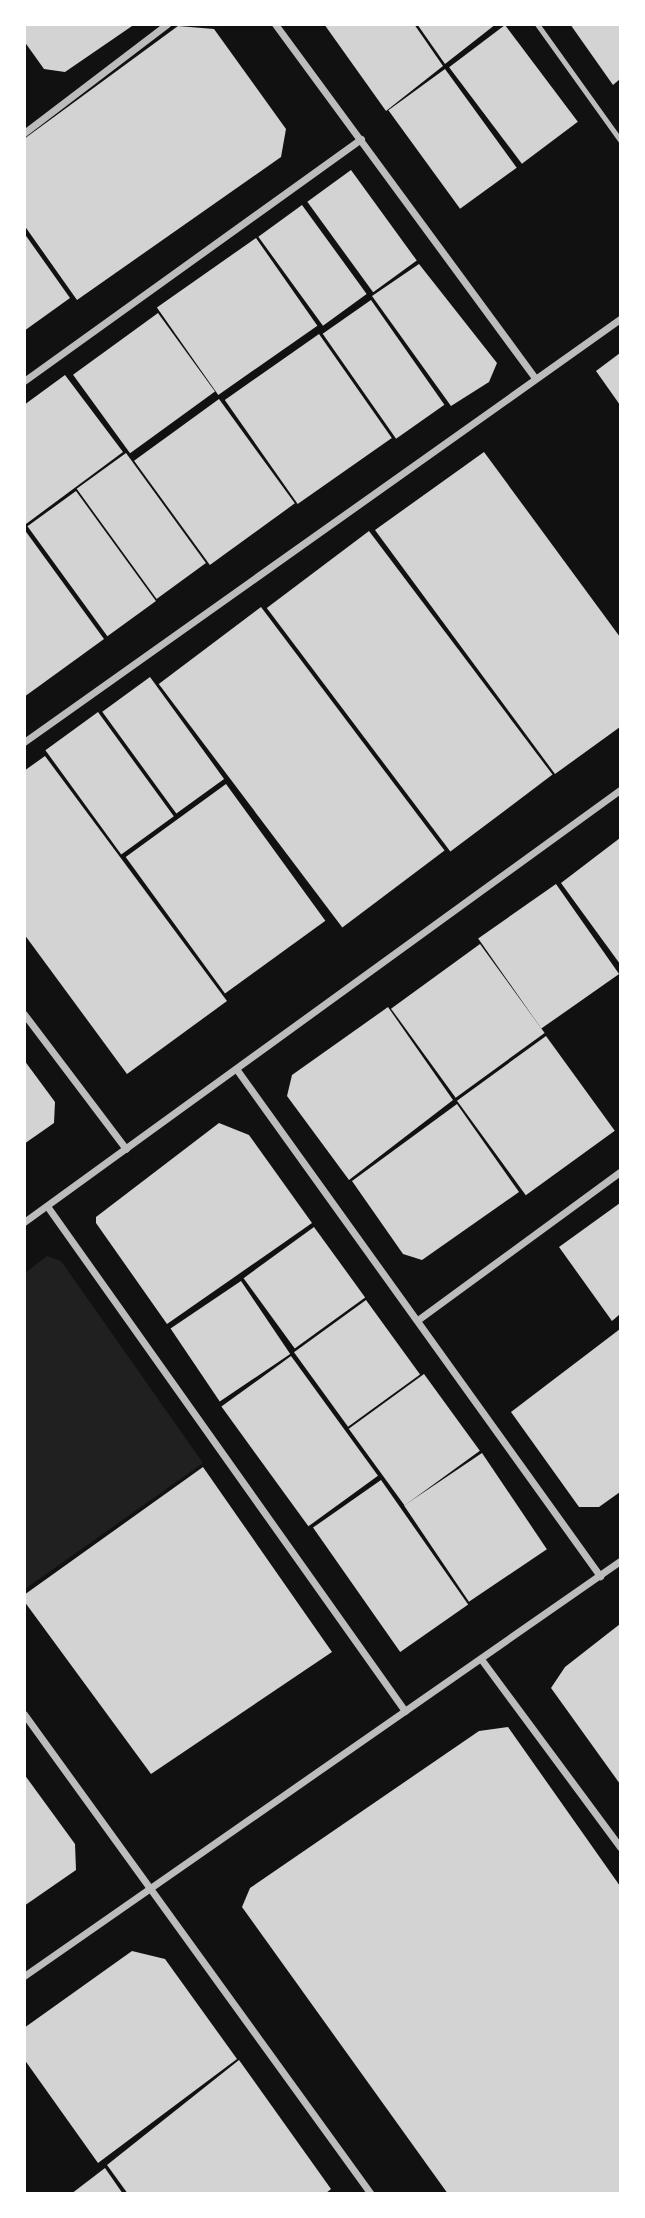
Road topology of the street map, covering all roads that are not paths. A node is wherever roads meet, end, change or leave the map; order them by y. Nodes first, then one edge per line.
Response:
1 (167, 24) edge
2 (275, 24) edge
3 (537, 24) edge
4 (24, 133) edge
5 (361, 139) junction
6 (621, 139) edge
7 (621, 319) edge
8 (534, 377) junction
9 (24, 381) edge
10 (24, 742) edge
11 (621, 790) edge
12 (24, 1014) edge
13 (237, 1070) junction
14 (126, 1149) junction
15 (621, 1172) edge
16 (47, 1206) junction
17 (24, 1222) edge
18 (419, 1319) junction
19 (621, 1561) edge
20 (600, 1576) junction
21 (481, 1660) junction
22 (404, 1711) junction
23 (24, 1714) edge
24 (621, 1847) edge
25 (149, 1888) junction
26 (24, 1976) edge
27 (371, 2193) edge

1 - 4 street
2 - 5 street
3 - 6 lane
5 - 8 street
5 - 9 street
7 - 8 street
8 - 10 street
11 - 13 street
12 - 14 street
13 - 14 street
13 - 18 street
14 - 16 street
15 - 18 street
16 - 17 street
16 - 22 street
18 - 20 street
19 - 20 street
20 - 21 street
21 - 22 street
21 - 24 street
22 - 25 street
23 - 25 street
25 - 26 street
25 - 27 street

